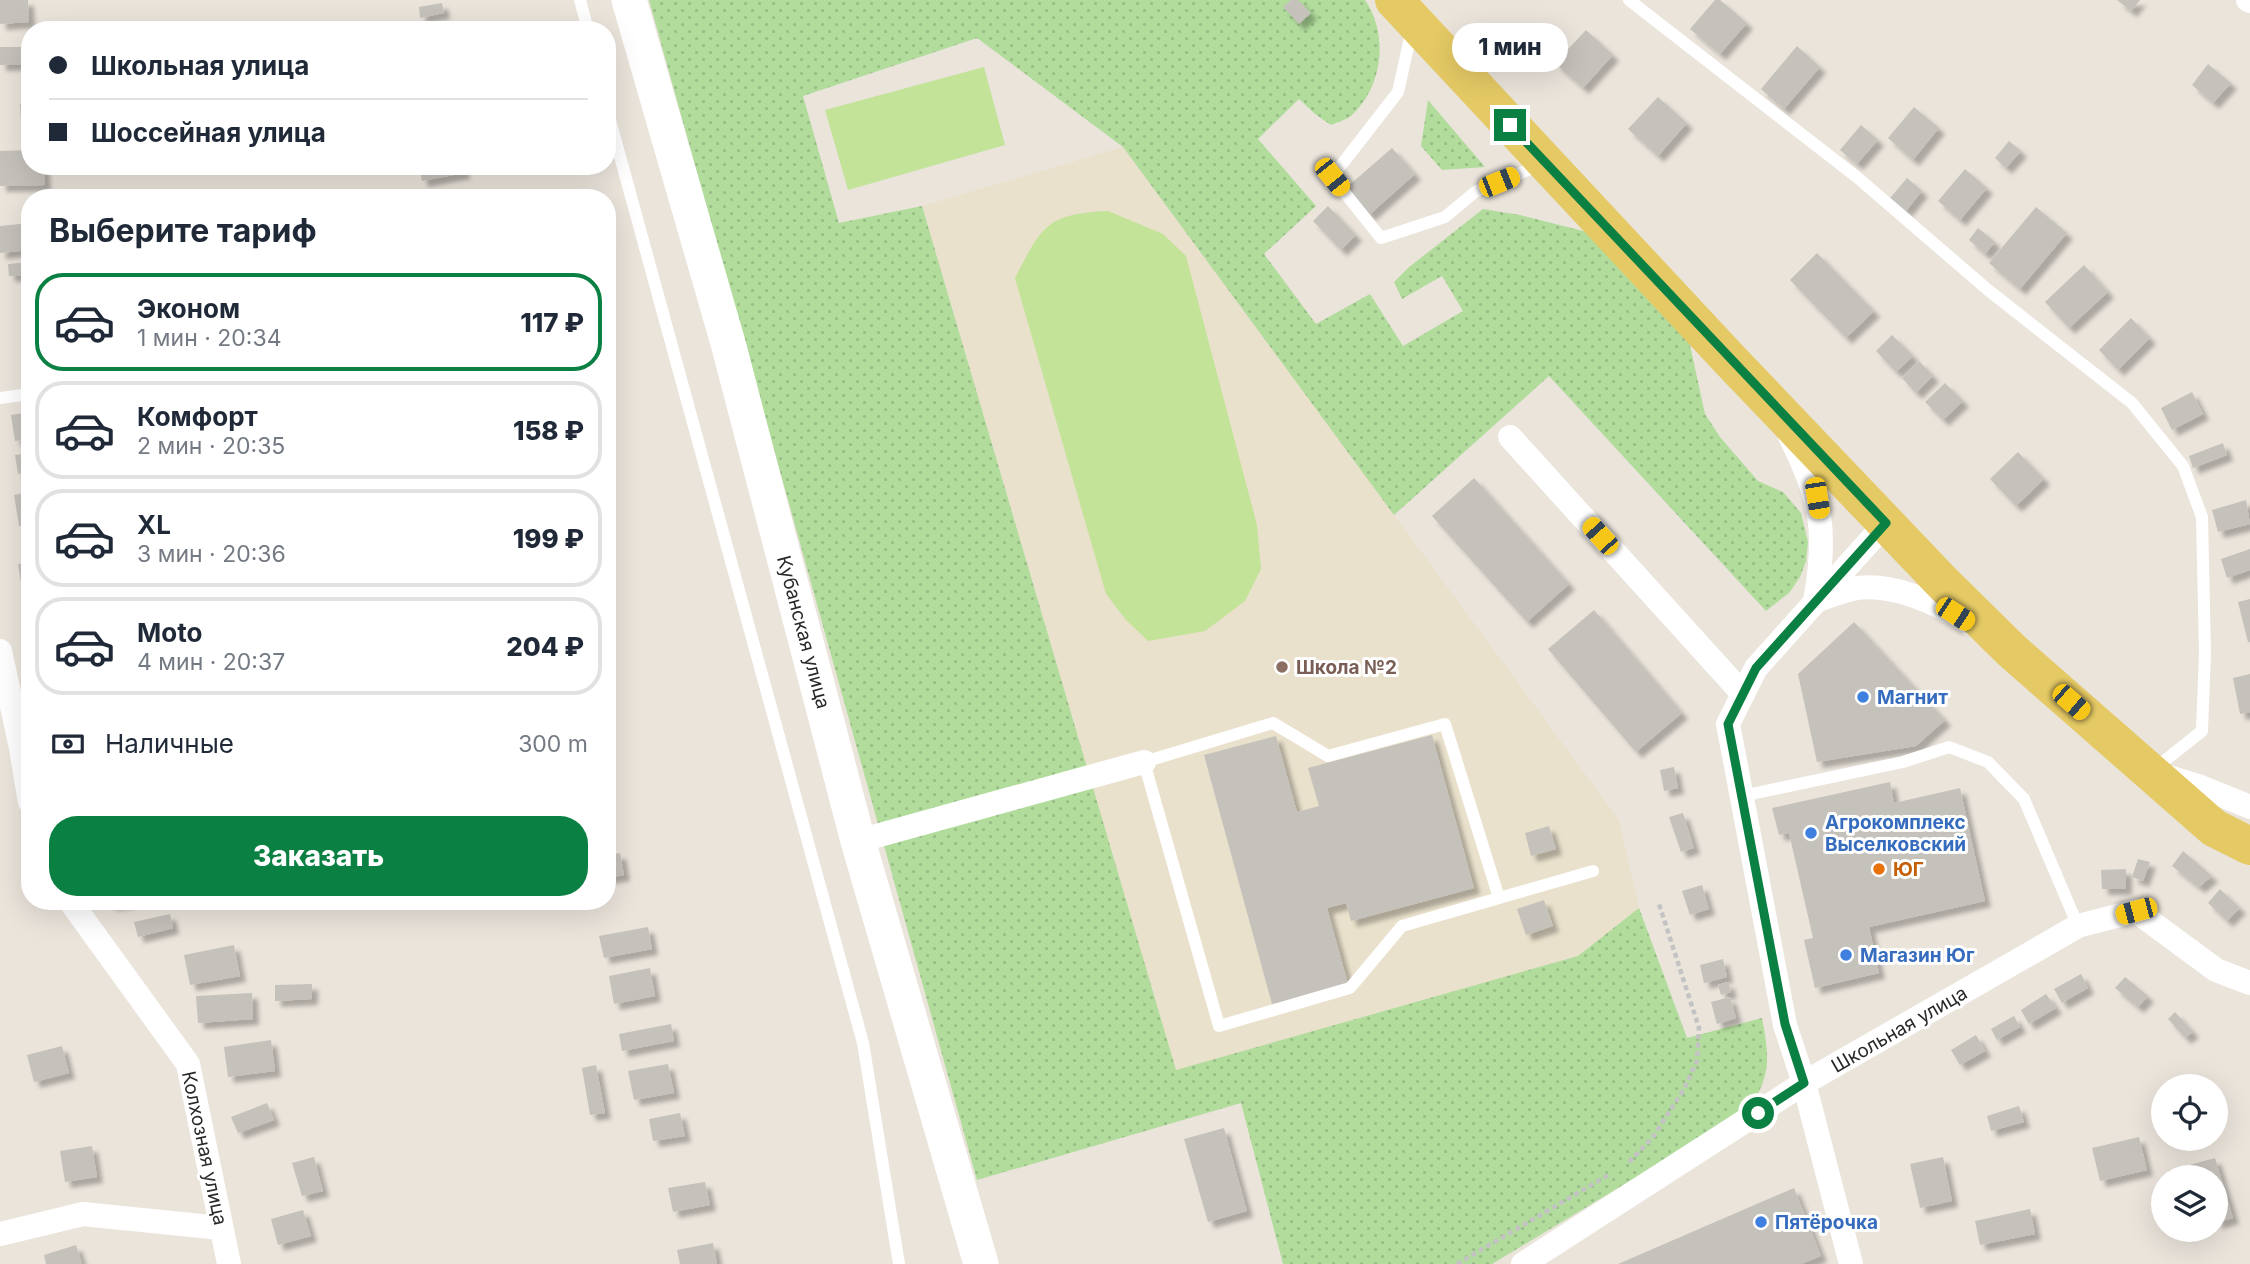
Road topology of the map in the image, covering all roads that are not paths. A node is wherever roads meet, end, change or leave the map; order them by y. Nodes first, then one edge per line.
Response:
1 (580, 0) edge
2 (629, 0) edge
3 (1629, 0) edge
4 (1404, 11) edge
5 (586, 21) edge
6 (616, 142) edge
7 (1545, 163) junction
8 (21, 395) edge
9 (0, 398) edge
10 (1776, 408) junction
11 (1510, 437) dead end
12 (1886, 523) junction
13 (1815, 600) junction
14 (2011, 650) junction
15 (0, 651) edge
16 (1743, 694) junction
17 (21, 748) edge
18 (1144, 762) junction
19 (2150, 772) junction
20 (1742, 796) junction
21 (2250, 807) edge
22 (858, 841) junction
23 (2250, 846) edge
24 (1593, 871) dead end
25 (1499, 898) junction
26 (77, 910) edge
27 (2078, 926) junction
28 (2250, 983) edge
29 (1804, 1083) junction
30 (221, 1228) junction
31 (0, 1234) edge
32 (229, 1264) edge
33 (899, 1264) edge
34 (981, 1264) edge
35 (1524, 1264) edge
36 (1852, 1264) edge

1 - 5 lane
2 - 22 main road, Кубанская улица
3 - 19 lane
4 - 7 main road
4 - 7 lane
6 - 33 lane
7 - 10 main road
8 - 9 lane
10 - 12 main road
10 - 13 street
11 - 16 street
12 - 13 street
12 - 14 main road
13 - 14 street
13 - 16 street
14 - 19 main road
15 - 17 street
16 - 20 street
18 - 22 street
18 - 25 lane
18 - 25 lane
19 - 21 street
19 - 23 main road
20 - 27 lane
20 - 29 street
22 - 34 main road, Кубанская улица
24 - 25 lane
26 - 30 street, Колхозная улица
27 - 28 street, Школьная улица
27 - 29 street, Школьная улица
29 - 35 street, Школьная улица
29 - 36 street
30 - 31 street
30 - 32 street, Колхозная улица

